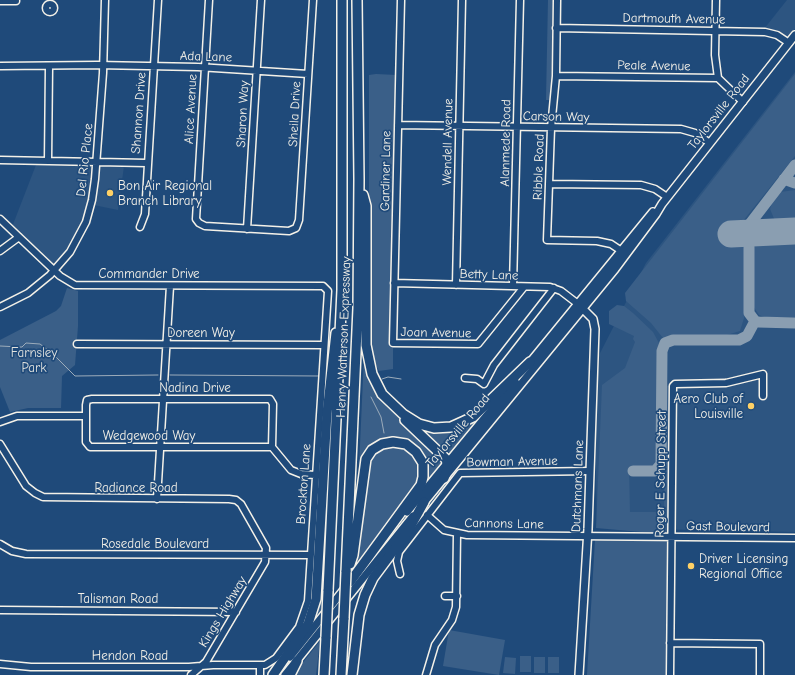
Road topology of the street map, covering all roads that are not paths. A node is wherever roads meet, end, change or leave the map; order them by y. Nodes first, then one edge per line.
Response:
1 (105, 0) edge
2 (158, 0) edge
3 (209, 0) edge
4 (261, 0) edge
5 (313, 0) edge
6 (342, 0) edge
7 (357, 0) edge
8 (401, 0) edge
9 (462, 0) edge
10 (520, 0) edge
11 (557, 0) edge
12 (716, 0) edge
13 (0, 1) edge
14 (16, 1) dead end
15 (556, 28) junction
16 (716, 30) junction
17 (795, 35) edge
18 (789, 43) junction
19 (0, 66) edge
20 (103, 66) junction
21 (49, 67) junction
22 (154, 67) junction
23 (205, 68) junction
24 (257, 71) junction
25 (308, 74) junction
26 (556, 76) junction
27 (718, 78) junction
28 (743, 102) junction
29 (398, 125) junction
30 (459, 126) junction
31 (517, 128) junction
32 (551, 128) junction
33 (710, 143) junction
34 (0, 160) edge
35 (48, 161) junction
36 (97, 161) junction
37 (147, 163) junction
38 (360, 180) junction
39 (549, 184) junction
40 (667, 197) junction
41 (662, 204) junction
42 (0, 219) edge
43 (140, 227) dead end
44 (247, 229) junction
45 (19, 238) junction
46 (620, 250) junction
47 (0, 251) edge
48 (55, 270) junction
49 (394, 283) junction
50 (456, 285) junction
51 (170, 286) junction
52 (323, 286) joint
53 (513, 286) junction
54 (524, 287) junction
55 (554, 288) junction
56 (342, 290) junction
57 (578, 304) junction
58 (0, 307) edge
59 (584, 309) junction
60 (393, 343) joint
61 (77, 344) dead end
62 (166, 344) junction
63 (324, 344) junction
64 (530, 362) junction
65 (465, 378) dead end
66 (514, 383) junction
67 (763, 396) dead end
68 (162, 399) junction
69 (388, 399) junction
70 (501, 411) junction
71 (86, 416) junction
72 (0, 422) edge
73 (0, 444) edge
74 (159, 447) junction
75 (272, 447) junction
76 (447, 461) junction
77 (590, 472) junction
78 (315, 475) junction
79 (444, 478) junction
80 (157, 499) junction
81 (424, 502) junction
82 (427, 515) junction
83 (457, 534) junction
84 (588, 536) junction
85 (671, 537) junction
86 (795, 538) edge
87 (0, 544) edge
88 (266, 555) junction
89 (311, 555) junction
90 (346, 572) junction
91 (400, 574) dead end
92 (350, 582) junction
93 (445, 596) dead end
94 (457, 596) junction
95 (0, 610) edge
96 (236, 612) junction
97 (326, 640) junction
98 (670, 642) junction
99 (297, 661) junction
100 (0, 664) edge
101 (201, 665) junction
102 (260, 665) junction
103 (44, 667) junction
104 (44, 675) edge
105 (191, 675) edge
106 (260, 675) edge
107 (274, 675) edge
108 (285, 675) edge
109 (290, 675) edge
110 (319, 675) edge
111 (324, 675) edge
112 (341, 675) edge
113 (352, 675) edge
114 (426, 675) edge
115 (579, 675) edge
116 (670, 675) edge
117 (760, 675) edge

1 - 20 street, Del Rio Place
2 - 22 street, Shannon Drive
3 - 23 street, Alice Avenue
4 - 24 street, Sharon Way
5 - 25 street, Sheila Drive
6 - 56 highway, Henry Watterson Expressway
7 - 38 highway, Henry Watterson Expressway
8 - 29 street, Gardiner Lane
9 - 30 street, Wendell Avenue
10 - 31 street, Alanmede Road
11 - 15 street, Ribble Road
12 - 16 street
13 - 14 street
15 - 16 street, Dartmouth Avenue
15 - 26 street, Ribble Road
16 - 18 street, Dartmouth Avenue
16 - 27 street
17 - 18 main road, Taylorsville Road
18 - 28 main road, Taylorsville Road
19 - 21 street, Ada Lane
20 - 21 street, Ada Lane
20 - 22 street, Ada Lane
20 - 36 street, Del Rio Place
21 - 35 street
22 - 23 street, Ada Lane
22 - 37 street, Shannon Drive
23 - 24 street, Ada Lane
23 - 44 street, Alice Avenue
24 - 25 street, Ada Lane
24 - 44 street, Sharon Way
25 - 44 street, Sheila Drive
26 - 27 street, Peale Avenue
26 - 32 street, Ribble Road
27 - 28 street
28 - 33 main road, Taylorsville Road
29 - 30 street, Carson Way
29 - 49 street, Gardiner Lane
30 - 31 street, Carson Way
30 - 50 street, Wendell Avenue
31 - 32 street, Carson Way
31 - 53 street, Alanmede Road
32 - 33 street, Carson Way
32 - 39 street, Ribble Road
33 - 40 main road, Taylorsville Road
34 - 35 street
35 - 36 street
36 - 37 street
36 - 48 street, Del Rio Place
37 - 43 street, Shannon Drive
38 - 69 highway
38 - 90 highway, Henry Watterson Expressway
39 - 40 street
39 - 46 street, Ribble Road
40 - 41 main road, Taylorsville Road
41 - 46 main road, Taylorsville Road
41 - 59 main road, Taylorsville Road
42 - 45 street, Commander Drive
45 - 47 street
45 - 48 street, Commander Drive
46 - 57 main road, Taylorsville Road
48 - 51 street, Commander Drive
48 - 58 street, Del Rio Place
49 - 50 street, Betty Lane
49 - 60 street, Gardiner Lane
50 - 53 street, Betty Lane
51 - 52 street, Commander Drive
51 - 62 street
52 - 63 street, Brockton Lane
53 - 54 street, Betty Lane
54 - 55 street, Betty Lane
54 - 60 street, Joan Avenue
55 - 57 street
55 - 65 street
56 - 97 highway, Henry Watterson Expressway, bridge
56 - 107 highway
57 - 59 main road, Dutchmans Lane
57 - 64 main road, Taylorsville Road
59 - 70 main road, Taylorsville Road
59 - 77 main road, Dutchmans Lane
61 - 62 street, Doreen Way
62 - 63 street, Doreen Way
62 - 68 street
63 - 78 street, Brockton Lane
64 - 66 main road, Taylorsville Road
64 - 69 highway
66 - 70 main road
66 - 76 main road, Taylorsville Road
67 - 85 street, Roger E Schupp Street
68 - 71 street, Nadina Drive
68 - 74 street
68 - 75 street, Nadina Drive
69 - 76 highway
70 - 79 main road, Taylorsville Road
71 - 72 street
71 - 74 street, Wedgewood Way
73 - 80 street, Radiance Road
74 - 75 street, Wedgewood Way
74 - 80 street
75 - 78 street
76 - 79 highway
76 - 92 main road, Taylorsville Road
77 - 82 street, Bowman Avenue
77 - 84 main road, Dutchmans Lane
78 - 89 street, Brockton Lane
79 - 81 main road, Taylorsville Road
80 - 88 street, Radiance Road
81 - 99 main road, Taylorsville Road
81 - 113 highway
82 - 83 street, Cannons Lane
82 - 91 street, Bowman Avenue
83 - 84 street, Cannons Lane
83 - 94 street
84 - 85 street, Gast Boulevard
84 - 115 main road, Dutchmans Lane
85 - 86 street, Gast Boulevard
85 - 98 street, Roger E Schupp Street
87 - 88 street, Rosedale Boulevard
88 - 89 street, Rosedale Boulevard
88 - 96 street, Kings Highway
89 - 102 street, Brockton Lane
90 - 92 highway
90 - 112 highway, Henry Watterson Expressway, bridge
92 - 107 main road, Taylorsville Road
93 - 94 street
94 - 114 street
95 - 96 street, Talisman Road
96 - 101 street, Kings Highway
97 - 110 highway
97 - 111 highway, Henry Watterson Expressway
98 - 116 street, Roger E Schupp Street
98 - 117 street
99 - 108 main road, Taylorsville Road
99 - 109 highway
100 - 103 street, Hendon Road
101 - 102 street, Hendon Road
101 - 103 street, Hendon Road
101 - 105 street, Kings Highway
102 - 106 street
103 - 104 street

